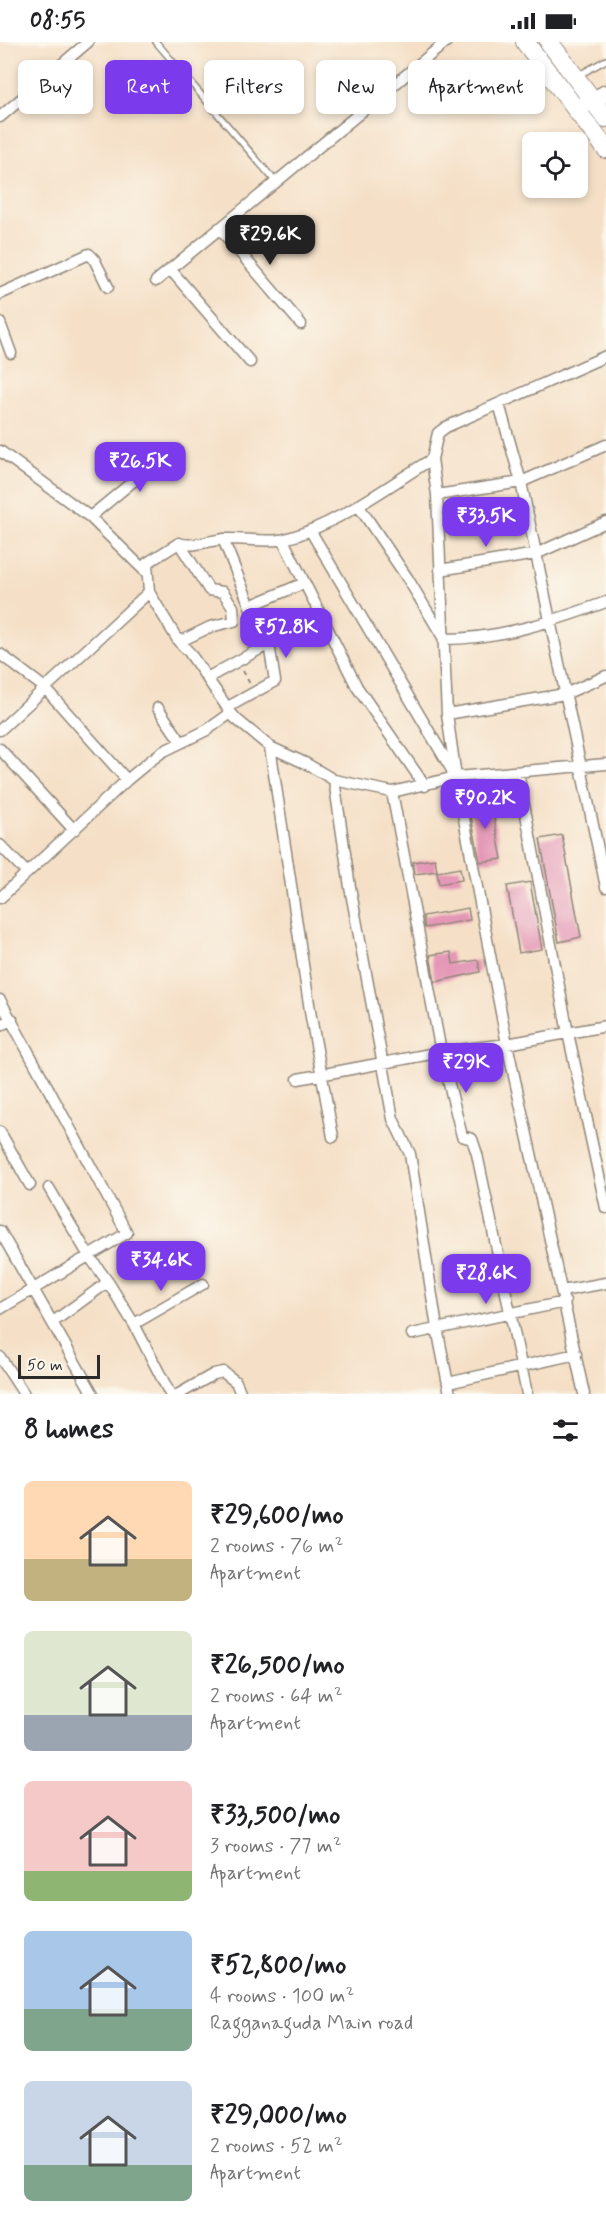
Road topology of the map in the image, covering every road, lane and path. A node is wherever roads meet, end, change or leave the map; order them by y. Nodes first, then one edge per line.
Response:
1 (88, 42) edge
2 (156, 42) edge
3 (446, 42) edge
4 (525, 42) edge
5 (549, 42) edge
6 (606, 60) edge
7 (576, 77) junction
8 (592, 101) edge
9 (0, 117) edge
10 (606, 118) edge
11 (606, 149) edge
12 (275, 181) junction
13 (219, 228) junction
14 (170, 269) junction
15 (156, 281) dead end
16 (108, 287) dead end
17 (0, 294) edge
18 (0, 323) edge
19 (301, 324) dead end
20 (11, 353) dead end
21 (606, 356) edge
22 (250, 362) dead end
23 (499, 405) junction
24 (606, 445) edge
25 (177, 450) dead end
26 (0, 451) edge
27 (432, 459) junction
28 (521, 482) junction
29 (437, 495) junction
30 (358, 506) junction
31 (90, 517) junction
32 (606, 522) edge
33 (310, 530) junction
34 (223, 539) junction
35 (283, 540) junction
36 (179, 543) junction
37 (536, 554) junction
38 (440, 570) junction
39 (147, 573) junction
40 (304, 583) junction
41 (149, 592) junction
42 (606, 602) edge
43 (250, 606) junction
44 (550, 622) junction
45 (444, 639) junction
46 (179, 642) junction
47 (269, 644) junction
48 (0, 654) edge
49 (237, 660) junction
50 (606, 676) edge
51 (207, 678) junction
52 (45, 688) junction
53 (255, 692) junction
54 (566, 694) junction
55 (158, 708) dead end
56 (230, 710) junction
57 (447, 714) junction
58 (0, 730) edge
59 (182, 742) junction
60 (270, 747) junction
61 (0, 749) edge
62 (606, 764) edge
63 (581, 767) junction
64 (518, 773) junction
65 (456, 777) junction
66 (127, 780) junction
67 (334, 780) junction
68 (425, 786) junction
69 (392, 792) junction
70 (74, 830) junction
71 (0, 845) edge
72 (27, 873) junction
73 (606, 887) edge
74 (0, 898) edge
75 (0, 1000) edge
76 (12, 1019) junction
77 (0, 1026) edge
78 (606, 1026) edge
79 (568, 1033) junction
80 (507, 1044) junction
81 (441, 1052) junction
82 (383, 1063) junction
83 (322, 1074) junction
84 (298, 1079) dead end
85 (0, 1132) edge
86 (333, 1137) dead end
87 (30, 1185) dead end
88 (49, 1188) dead end
89 (606, 1209) edge
90 (0, 1230) edge
91 (88, 1256) junction
92 (108, 1282) junction
93 (606, 1283) edge
94 (202, 1284) dead end
95 (33, 1289) junction
96 (564, 1296) junction
97 (0, 1309) edge
98 (510, 1314) junction
99 (53, 1322) junction
100 (134, 1324) junction
101 (437, 1328) junction
102 (412, 1334) dead end
103 (576, 1354) junction
104 (0, 1357) edge
105 (520, 1367) junction
106 (449, 1389) edge
107 (24, 1394) edge
108 (93, 1394) edge
109 (170, 1394) edge
110 (179, 1394) edge
111 (241, 1394) edge
112 (527, 1394) edge
113 (584, 1394) edge

1 - 9 street
2 - 12 lane
3 - 12 street
4 - 8 main road
5 - 7 main road
6 - 7 lane
7 - 8 main road
8 - 10 main road
8 - 11 main road
12 - 13 street
13 - 14 street
13 - 19 street
14 - 15 street
14 - 22 street
16 - 17 street
18 - 20 street
21 - 23 street
23 - 27 street
23 - 28 street
24 - 28 street
25 - 31 street
26 - 31 street
27 - 29 street
27 - 30 street
28 - 29 street
28 - 37 street
29 - 38 street
30 - 33 street
30 - 45 street
31 - 39 street
32 - 37 street
33 - 35 street
33 - 65 street
34 - 35 street
34 - 36 street
34 - 43 street
35 - 40 street
36 - 39 street
36 - 46 street
37 - 38 street
37 - 44 street
38 - 45 street
39 - 41 street
40 - 43 street
40 - 68 street
41 - 46 street
41 - 52 street
42 - 44 street
43 - 47 street
44 - 45 street
44 - 54 street
45 - 57 street
46 - 51 street
47 - 49 street
47 - 53 street
48 - 52 street
49 - 51 street
49 - 53 path
50 - 54 street
51 - 56 street
52 - 58 street
52 - 66 street
53 - 56 street
54 - 57 street
54 - 63 street
55 - 59 street
56 - 59 street
56 - 60 street
57 - 65 street
59 - 66 street
60 - 67 street
60 - 83 street
61 - 70 street
62 - 63 street
63 - 64 street
63 - 73 street
64 - 65 street
64 - 79 street
65 - 68 street
65 - 80 street
66 - 70 street
67 - 69 street
67 - 82 street
68 - 69 street
69 - 81 street
70 - 72 street
71 - 72 street
72 - 74 street
75 - 76 street
76 - 77 street
76 - 91 street
78 - 79 street
79 - 80 street
79 - 89 street
80 - 81 street
80 - 96 street
81 - 82 street
81 - 98 street
82 - 83 street
82 - 101 street
83 - 84 street
83 - 86 street
85 - 87 street
88 - 91 street
90 - 95 street
91 - 92 street
91 - 95 street
92 - 99 street
92 - 100 street
93 - 96 street
94 - 100 street
95 - 97 street
95 - 99 street
96 - 98 street
96 - 103 street
98 - 101 street
98 - 105 street
99 - 108 street
100 - 109 street
101 - 102 street
101 - 106 street
103 - 105 street
103 - 113 street
104 - 107 street
105 - 106 street
105 - 112 street
110 - 111 street

